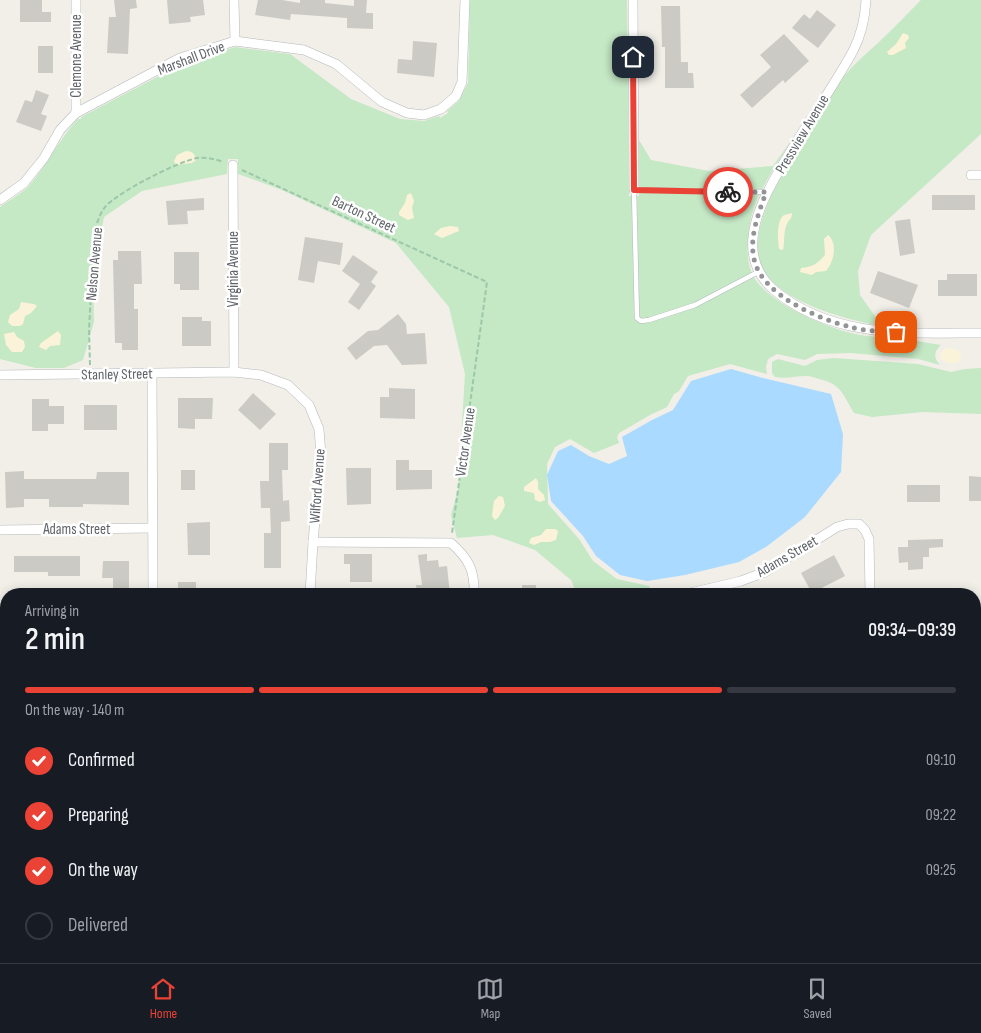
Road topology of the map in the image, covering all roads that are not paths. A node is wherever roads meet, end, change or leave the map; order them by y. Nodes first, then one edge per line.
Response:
1 (76, 0) edge
2 (234, 0) edge
3 (465, 0) edge
4 (633, 0) edge
5 (866, 0) edge
6 (235, 41) junction
7 (76, 113) junction
8 (233, 165) road end
9 (971, 175) dead end
10 (981, 175) edge
11 (634, 190) junction
12 (766, 192) junction
13 (0, 200) edge
14 (758, 272) junction
15 (981, 333) edge
16 (234, 372) junction
17 (152, 373) junction
18 (0, 375) edge
19 (153, 528) junction
20 (0, 530) edge
21 (313, 542) junction
22 (153, 588) edge
23 (310, 588) edge
24 (474, 588) edge
25 (711, 588) edge
26 (870, 588) edge

1 - 7 street, Clemone Avenue
2 - 6 street
3 - 6 street, Marshall Drive
4 - 11 street
5 - 12 street, Pressview Avenue
6 - 7 street, Marshall Drive
7 - 13 street, Marshall Drive
8 - 16 street, Virginia Avenue
9 - 10 street
11 - 12 lane
11 - 14 lane
12 - 14 street, Pressview Avenue
14 - 15 street
16 - 17 street, Stanley Street
16 - 21 street, Wilford Avenue
17 - 18 street, Stanley Street
17 - 19 street
19 - 20 street, Adams Street
19 - 22 street
21 - 23 street, Wilford Avenue
21 - 24 street
25 - 26 street, Adams Street

